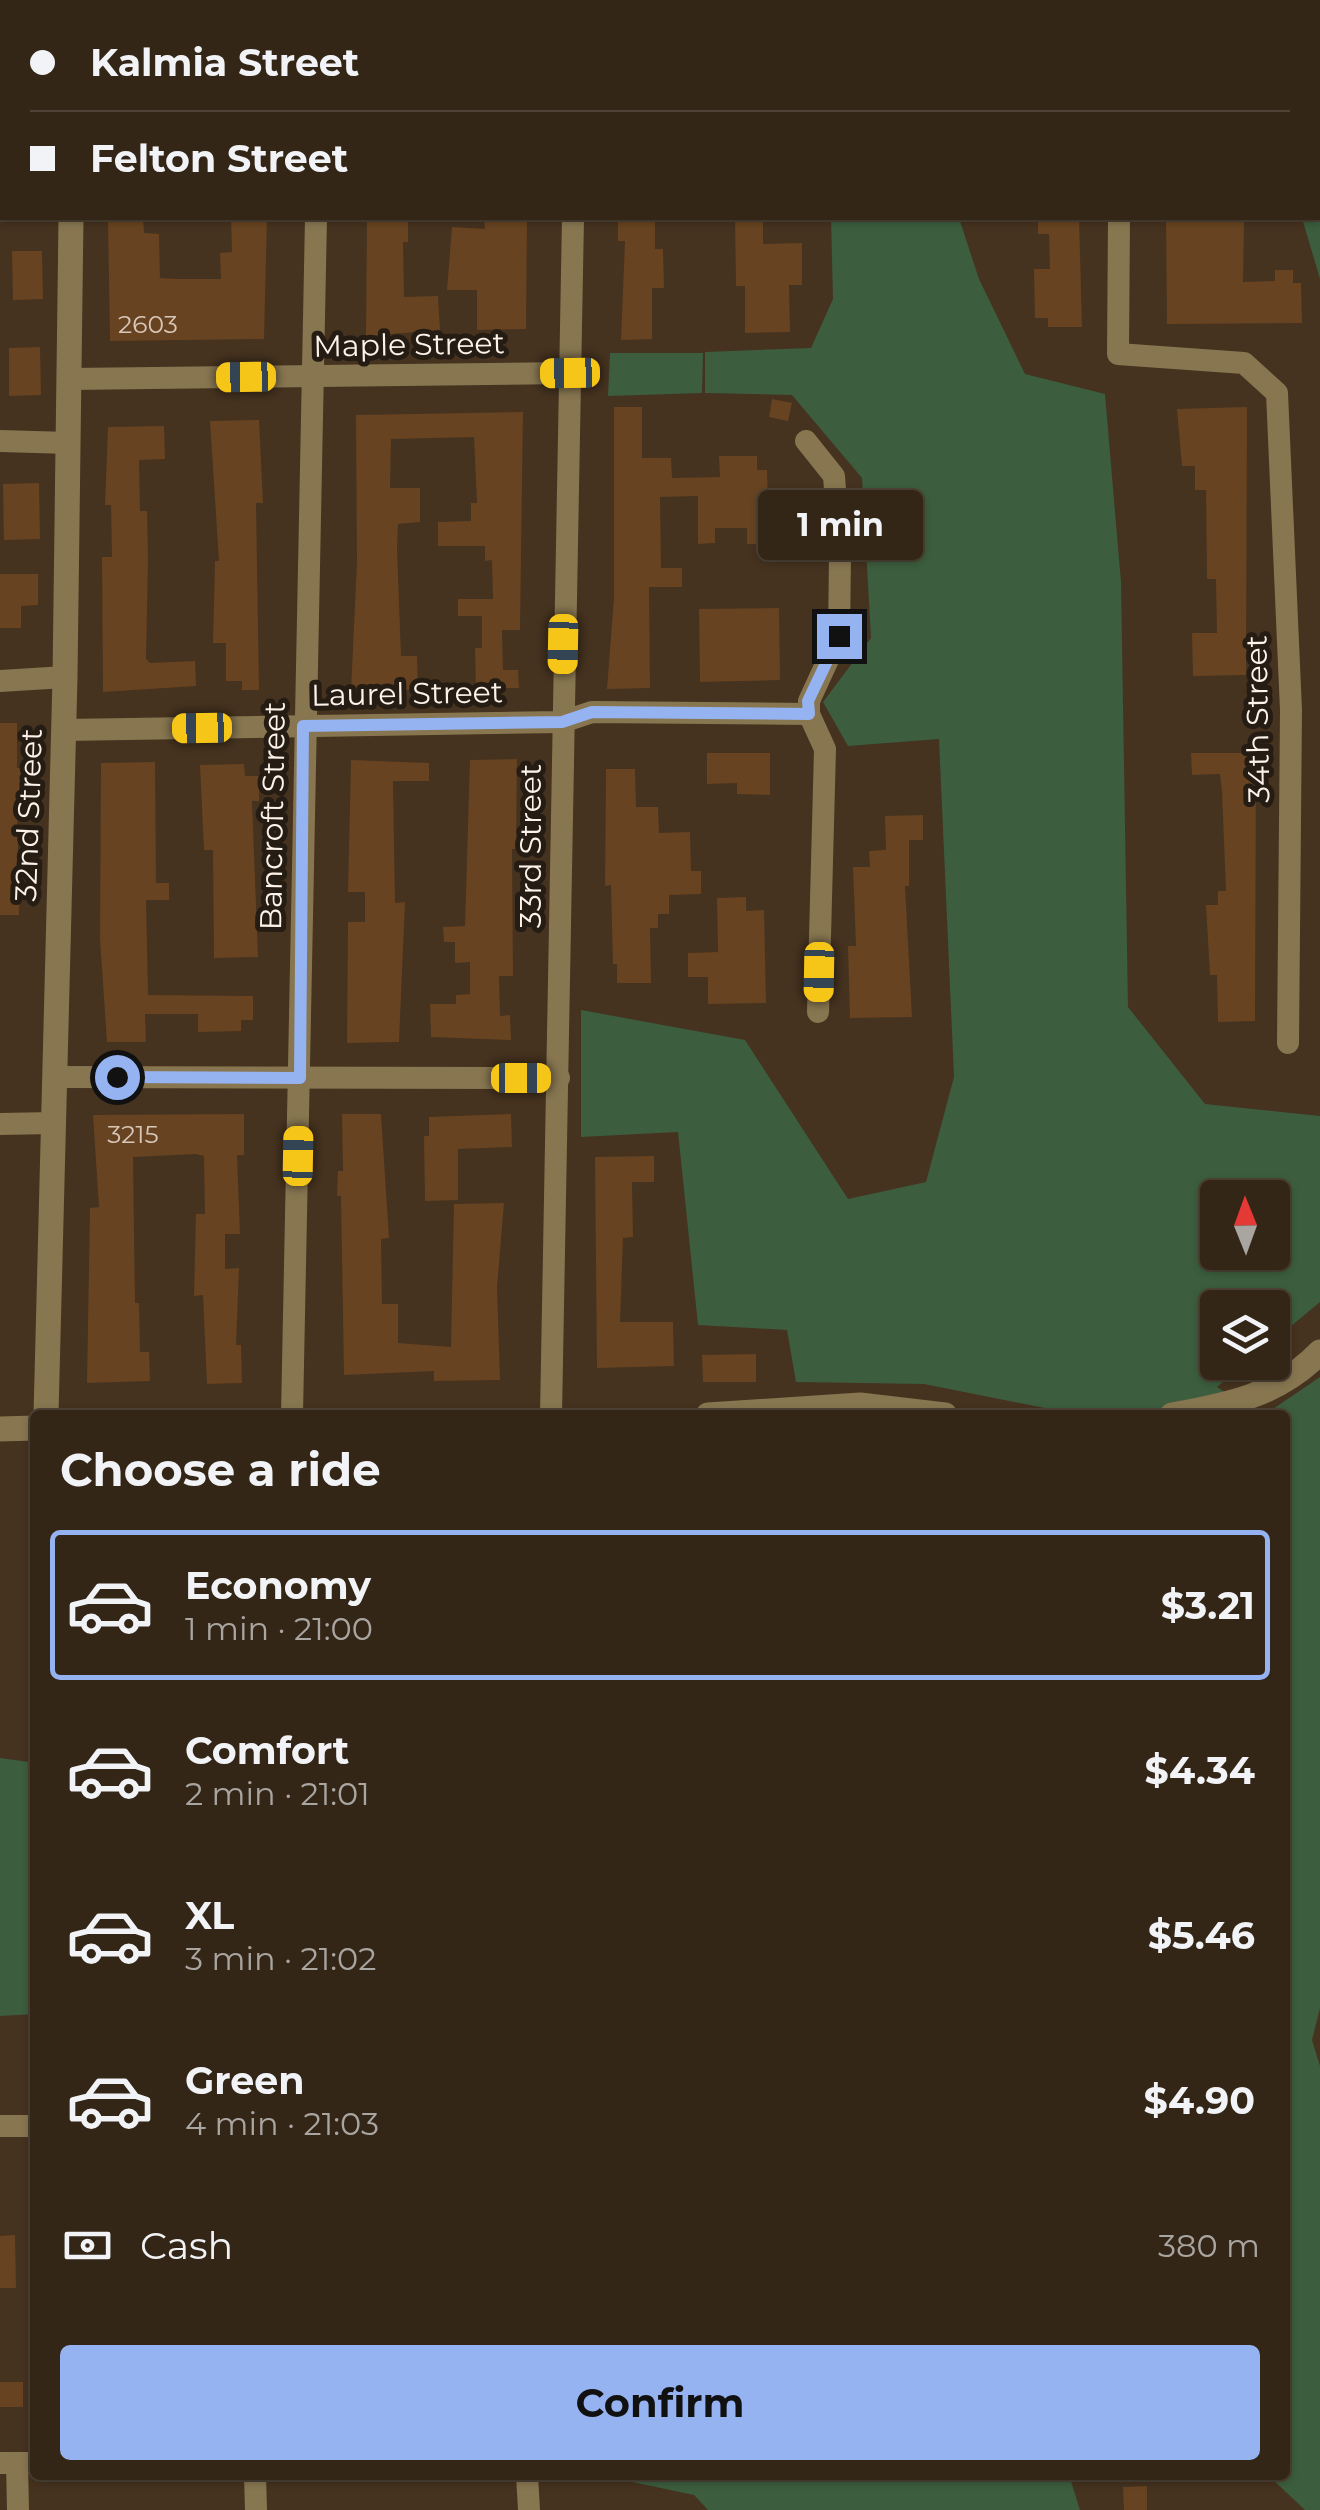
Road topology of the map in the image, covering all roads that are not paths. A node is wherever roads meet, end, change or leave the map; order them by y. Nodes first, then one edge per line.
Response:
1 (71, 220) edge
2 (316, 220) edge
3 (573, 220) edge
4 (1119, 220) edge
5 (570, 373) junction
6 (312, 376) junction
7 (70, 379) junction
8 (0, 441) edge
9 (806, 441) dead end
10 (69, 443) junction
11 (66, 678) junction
12 (0, 681) edge
13 (809, 714) junction
14 (562, 722) junction
15 (303, 726) junction
16 (64, 730) junction
17 (818, 1012) dead end
18 (1288, 1044) dead end
19 (55, 1077) junction
20 (300, 1078) junction
21 (559, 1078) junction
22 (0, 1124) edge
23 (53, 1124) junction
24 (1320, 1352) edge
25 (46, 1410) edge
26 (292, 1410) edge
27 (551, 1410) edge
28 (815, 1410) edge
29 (902, 1410) edge
30 (1196, 1410) edge
31 (30, 1428) edge
32 (0, 1429) edge
33 (0, 2126) edge
34 (30, 2126) edge
35 (17, 2463) edge
36 (255, 2480) edge
37 (527, 2480) edge
38 (18, 2510) edge
39 (256, 2510) edge
40 (528, 2510) edge

1 - 7 street, 32nd Street
2 - 6 street, Bancroft Street
3 - 5 street, 33rd Street
4 - 18 street, 34th Street
5 - 6 street, Maple Street
5 - 14 street, 33rd Street
6 - 7 street, Maple Street
6 - 15 street, Bancroft Street
7 - 10 street, 32nd Street
8 - 10 street
9 - 13 street
10 - 11 street, 32nd Street
11 - 12 street
11 - 16 street, 32nd Street
13 - 14 street, Laurel Street
13 - 17 street
14 - 15 street, Laurel Street
14 - 21 street, 33rd Street
15 - 16 street, Laurel Street
15 - 20 street, Bancroft Street
16 - 19 street, 32nd Street
19 - 20 street
19 - 23 street, 32nd Street
20 - 21 street
20 - 26 street, Bancroft Street
21 - 27 street, 33rd Street
22 - 23 street
23 - 25 street, 32nd Street
24 - 30 street
28 - 29 street
31 - 32 street
33 - 34 street
35 - 38 street
36 - 39 street
37 - 40 street

